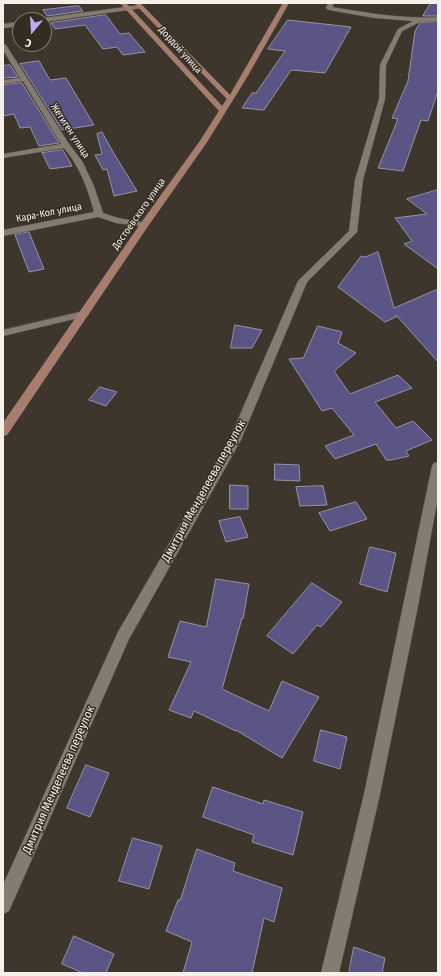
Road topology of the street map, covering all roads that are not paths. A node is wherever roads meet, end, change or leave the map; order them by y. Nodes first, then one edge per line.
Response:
1 (123, 3) edge
2 (286, 3) edge
3 (331, 3) edge
4 (138, 5) edge
5 (128, 9) junction
6 (52, 19) edge
7 (438, 19) edge
8 (418, 20) junction
9 (3, 45) edge
10 (25, 79) junction
11 (3, 82) edge
12 (240, 83) junction
13 (214, 84) junction
14 (210, 97) junction
15 (230, 99) junction
16 (223, 111) junction
17 (66, 145) junction
18 (3, 156) edge
19 (99, 214) junction
20 (144, 225) junction
21 (3, 233) edge
22 (84, 314) junction
23 (3, 333) edge
24 (3, 432) edge
25 (438, 466) edge
26 (3, 905) edge
27 (330, 973) edge

1 - 5 street, Дордой улица
2 - 12 street, Достоевского улица
3 - 8 street
4 - 5 street
4 - 13 street, Дордой улица
5 - 6 street
5 - 14 street, Дордой улица
7 - 8 street
8 - 26 street, Дмитрия Менделеева переулок
9 - 10 street, Жетиген улица
10 - 11 street
10 - 17 street, Жетиген улица
12 - 13 street
12 - 15 street, Достоевского улица
13 - 15 street, Дордой улица
14 - 15 street
14 - 16 street, Дордой улица
15 - 16 street, Достоевского улица
16 - 20 street, Достоевского улица
17 - 18 street
17 - 19 street, Жетиген улица
19 - 20 street
19 - 21 street, Кара-Кол улица
20 - 22 street, Достоевского улица
22 - 23 street
22 - 24 street, Достоевского улица
25 - 27 street

